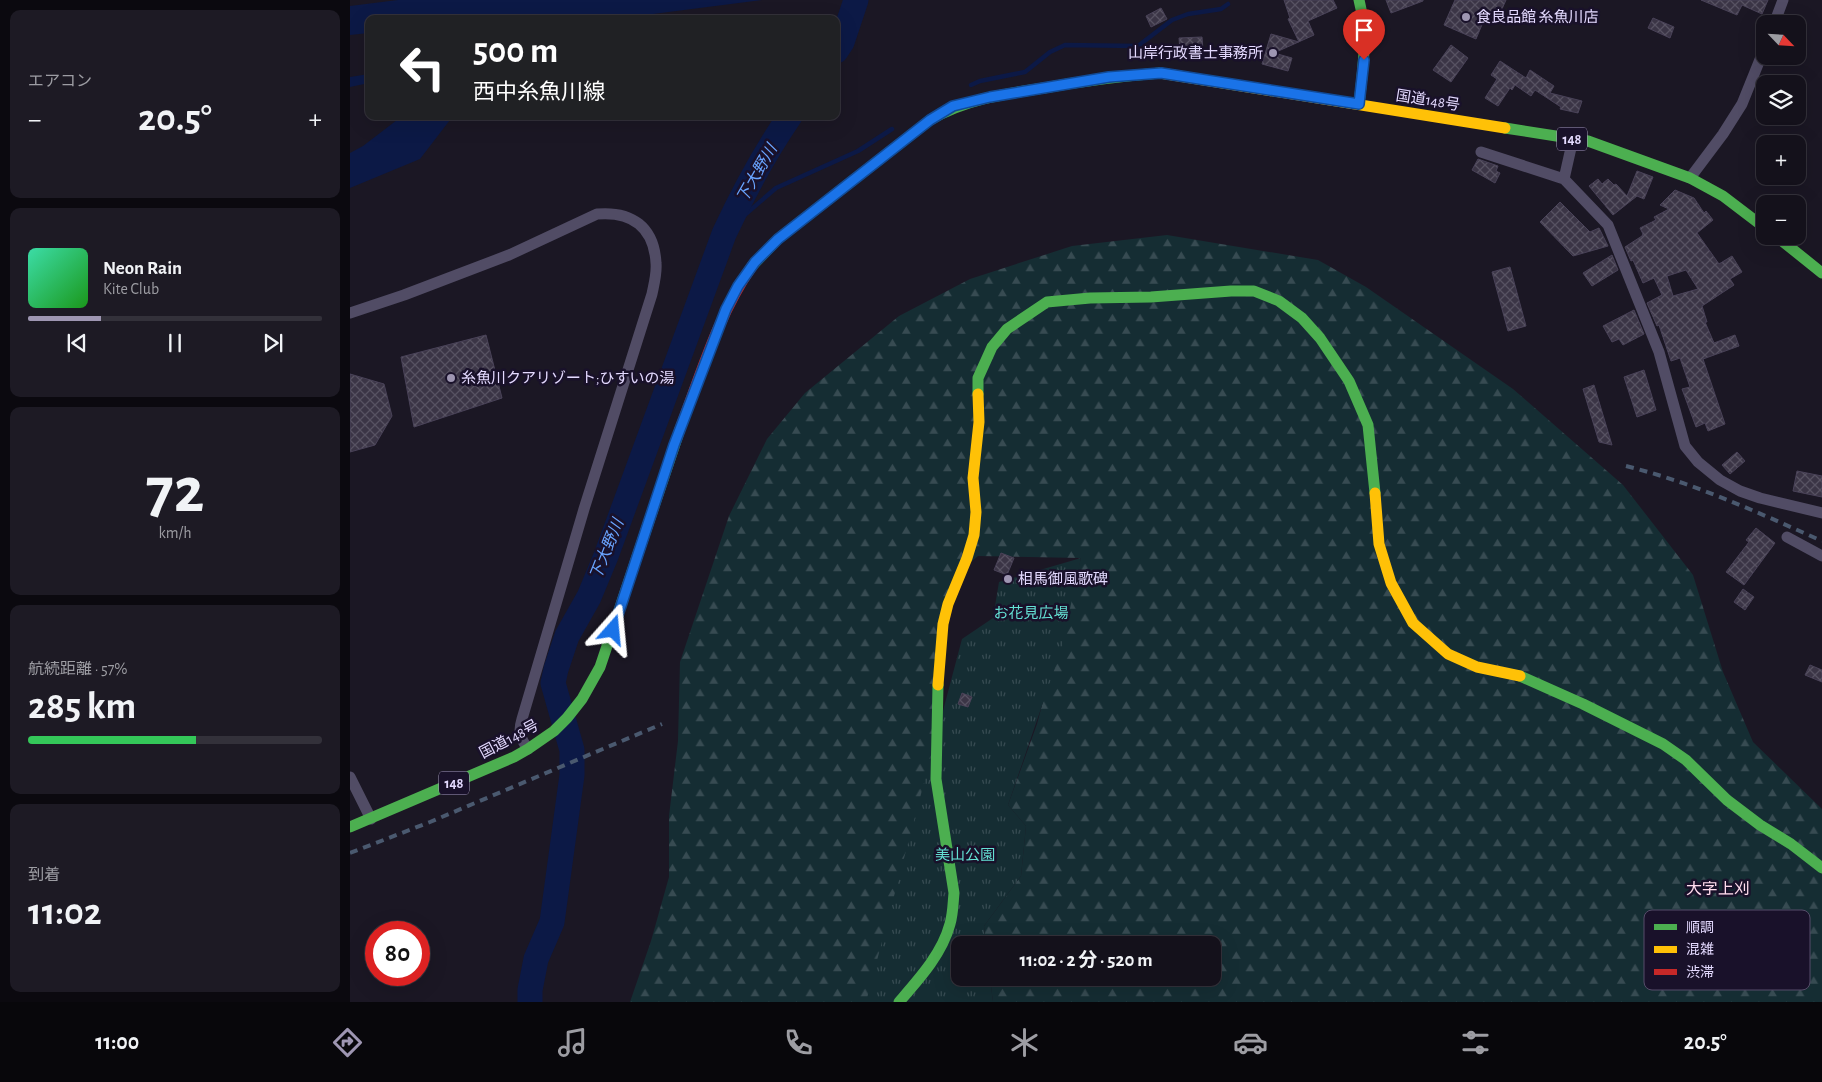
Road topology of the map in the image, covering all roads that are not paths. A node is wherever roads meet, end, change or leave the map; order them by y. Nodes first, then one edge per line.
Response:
1 (1359, 0) edge
2 (1783, 0) edge
3 (1777, 15) edge
4 (1757, 65) edge
5 (1359, 104) junction
6 (1572, 139) junction
7 (1481, 152) dead end
8 (1690, 178) junction
9 (1564, 179) junction
10 (1756, 221) edge
11 (1787, 245) edge
12 (1822, 273) edge
13 (350, 313) edge
14 (1822, 513) edge
15 (1787, 536) dead end
16 (1822, 556) edge
17 (528, 750) junction
18 (350, 777) edge
19 (372, 819) junction
20 (350, 827) edge
21 (1822, 868) edge
22 (899, 1002) edge

1 - 5 main road
2 - 3 street
4 - 8 street
5 - 6 main road, 国道148号 / 148
5 - 17 main road, 国道148号 / 148
6 - 8 main road, 国道148号 / 148
6 - 9 street
7 - 9 street
8 - 10 main road, 国道148号 / 148
9 - 14 street
11 - 12 main road
13 - 17 street
15 - 16 street
17 - 19 main road, 国道148号 / 148
18 - 19 street
19 - 20 main road, 国道148号 / 148
21 - 22 main road

